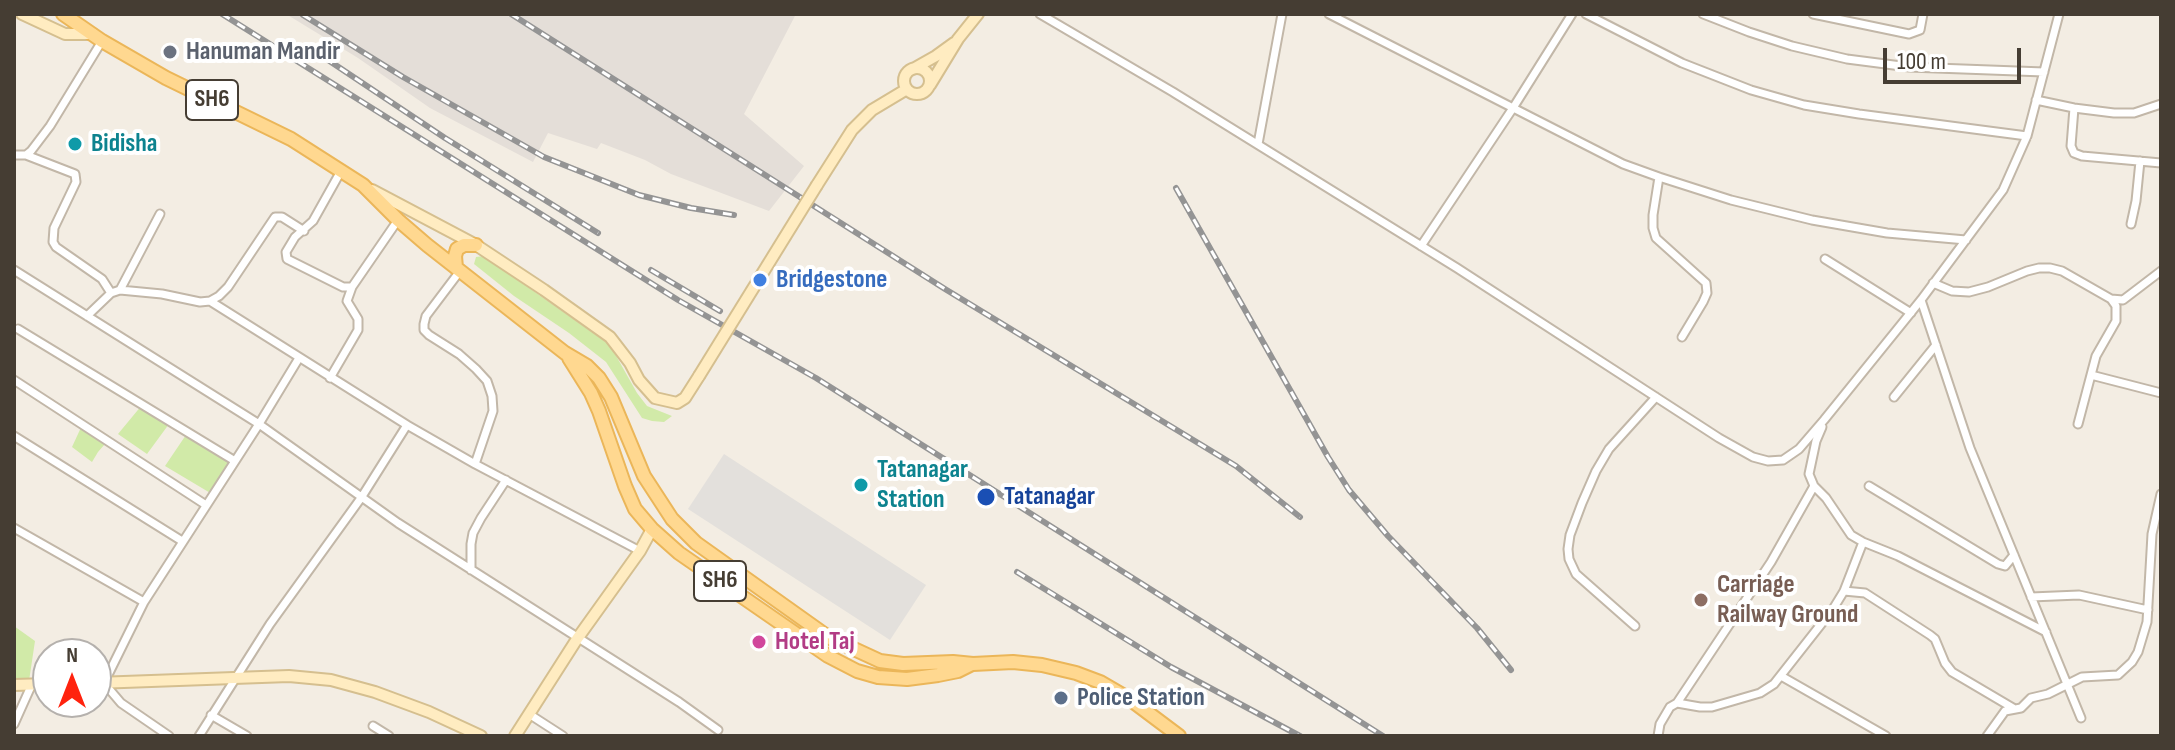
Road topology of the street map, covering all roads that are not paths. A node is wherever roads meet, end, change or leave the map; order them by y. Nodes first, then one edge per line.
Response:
1 (22, 14) edge
2 (63, 14) edge
3 (978, 14) edge
4 (1040, 14) edge
5 (1282, 14) edge
6 (1329, 14) edge
7 (1572, 14) edge
8 (1586, 14) edge
9 (1703, 14) edge
10 (1813, 14) edge
11 (1923, 14) edge
12 (2059, 14) edge
13 (98, 38) junction
14 (958, 39) junction
15 (913, 69) junction
16 (2044, 72) junction
17 (930, 85) junction
18 (907, 89) junction
19 (2036, 100) junction
20 (2161, 104) edge
21 (1513, 108) junction
22 (2074, 108) junction
23 (2027, 136) junction
24 (1258, 144) junction
25 (14, 155) edge
26 (26, 155) junction
27 (2140, 161) junction
28 (2161, 163) edge
29 (341, 171) junction
30 (1659, 177) junction
31 (363, 185) junction
32 (160, 214) dead end
33 (398, 220) junction
34 (2131, 224) dead end
35 (304, 231) junction
36 (1966, 240) junction
37 (476, 245) junction
38 (1421, 246) junction
39 (1825, 259) dead end
40 (458, 269) junction
41 (14, 270) edge
42 (2161, 271) edge
43 (1933, 283) junction
44 (352, 287) junction
45 (116, 292) junction
46 (2111, 299) junction
47 (1921, 300) junction
48 (210, 301) junction
49 (1911, 313) junction
50 (87, 316) junction
51 (18, 329) dead end
52 (1682, 337) dead end
53 (1936, 345) junction
54 (565, 353) junction
55 (299, 358) junction
56 (2091, 375) junction
57 (330, 378) junction
58 (14, 380) edge
59 (2161, 393) edge
60 (1656, 397) junction
61 (1894, 397) dead end
62 (1824, 420) junction
63 (259, 424) junction
64 (2078, 424) dead end
65 (407, 425) junction
66 (14, 436) edge
67 (235, 461) junction
68 (475, 464) junction
69 (506, 480) junction
70 (1814, 486) junction
71 (1869, 486) dead end
72 (2161, 494) edge
73 (361, 498) junction
74 (206, 505) junction
75 (14, 528) edge
76 (652, 529) junction
77 (182, 541) junction
78 (1863, 542) junction
79 (640, 551) junction
80 (2014, 555) junction
81 (471, 570) junction
82 (1844, 591) junction
83 (2031, 597) junction
84 (144, 602) junction
85 (2148, 610) junction
86 (1635, 626) dead end
87 (2046, 632) junction
88 (577, 639) junction
89 (112, 661) edge
90 (973, 664) junction
91 (1781, 676) junction
92 (235, 678) junction
93 (112, 683) edge
94 (32, 684) joint
95 (14, 685) edge
96 (2067, 685) junction
97 (112, 694) edge
98 (1677, 703) junction
99 (2016, 710) junction
100 (529, 714) junction
101 (211, 715) junction
102 (2081, 718) dead end
103 (14, 724) edge
104 (373, 726) dead end
105 (718, 730) dead end
106 (169, 736) edge
107 (199, 736) edge
108 (247, 736) edge
109 (389, 736) edge
110 (481, 736) edge
111 (515, 736) edge
112 (563, 736) edge
113 (1179, 736) edge
114 (1658, 736) edge
115 (1886, 736) edge
116 (1987, 736) edge

1 - 13 main road
2 - 13 main road, SH6
3 - 14 main road
4 - 24 street
5 - 24 street
6 - 21 street
7 - 21 street
8 - 23 street
9 - 16 street
10 - 11 street
12 - 16 street
13 - 26 street
13 - 29 main road, SH6
14 - 15 main road
14 - 17 main road
15 - 17 main road
15 - 18 main road
16 - 19 street
17 - 18 main road
18 - 37 main road, bridge
19 - 22 street
19 - 23 street
20 - 22 street
21 - 30 street
21 - 38 street
22 - 27 street
23 - 36 street
24 - 38 street
25 - 26 street
26 - 45 street
27 - 28 street
27 - 34 street
29 - 31 main road, SH6
29 - 35 street
30 - 36 street
30 - 52 street
31 - 33 main road, SH6
31 - 37 main road
32 - 45 street
33 - 40 main road, SH6
33 - 44 street
35 - 44 street
35 - 48 street
36 - 43 street
37 - 40 main road
38 - 60 street
39 - 49 street
40 - 54 main road, SH6
40 - 68 street
41 - 50 street
42 - 46 street
43 - 46 street
43 - 47 street
44 - 57 street
45 - 48 street
45 - 50 street
46 - 56 street
47 - 49 street
47 - 53 street
48 - 55 street
49 - 62 street
50 - 63 street
51 - 67 street
53 - 61 street
53 - 80 street
54 - 76 main road, SH6
54 - 90 main road, SH6
55 - 57 street
55 - 63 street
56 - 59 street
56 - 64 street
57 - 65 street
58 - 74 street
60 - 62 street
60 - 86 street
62 - 70 street
63 - 67 street
63 - 73 street
65 - 68 street
65 - 73 street
66 - 77 street
67 - 74 street
68 - 69 street
69 - 79 street
69 - 81 street
70 - 78 street
70 - 98 street
71 - 80 street
72 - 85 street
73 - 81 street
73 - 92 street
74 - 77 street
75 - 84 street
76 - 79 main road
76 - 90 main road, SH6
77 - 84 street
78 - 82 street
78 - 87 street
79 - 88 main road
80 - 83 street
81 - 88 street
82 - 91 street
82 - 99 street
83 - 85 street
83 - 87 street
84 - 89 street
85 - 96 street
87 - 96 street
88 - 100 main road
88 - 105 street
90 - 113 main road, SH6
91 - 98 street
91 - 115 street
92 - 93 main road
92 - 101 street
92 - 110 main road
94 - 95 main road
94 - 103 street
96 - 99 street
96 - 102 street
97 - 106 street
98 - 114 street
99 - 116 street
100 - 111 main road
100 - 112 street
101 - 107 street
101 - 108 street
104 - 109 street

